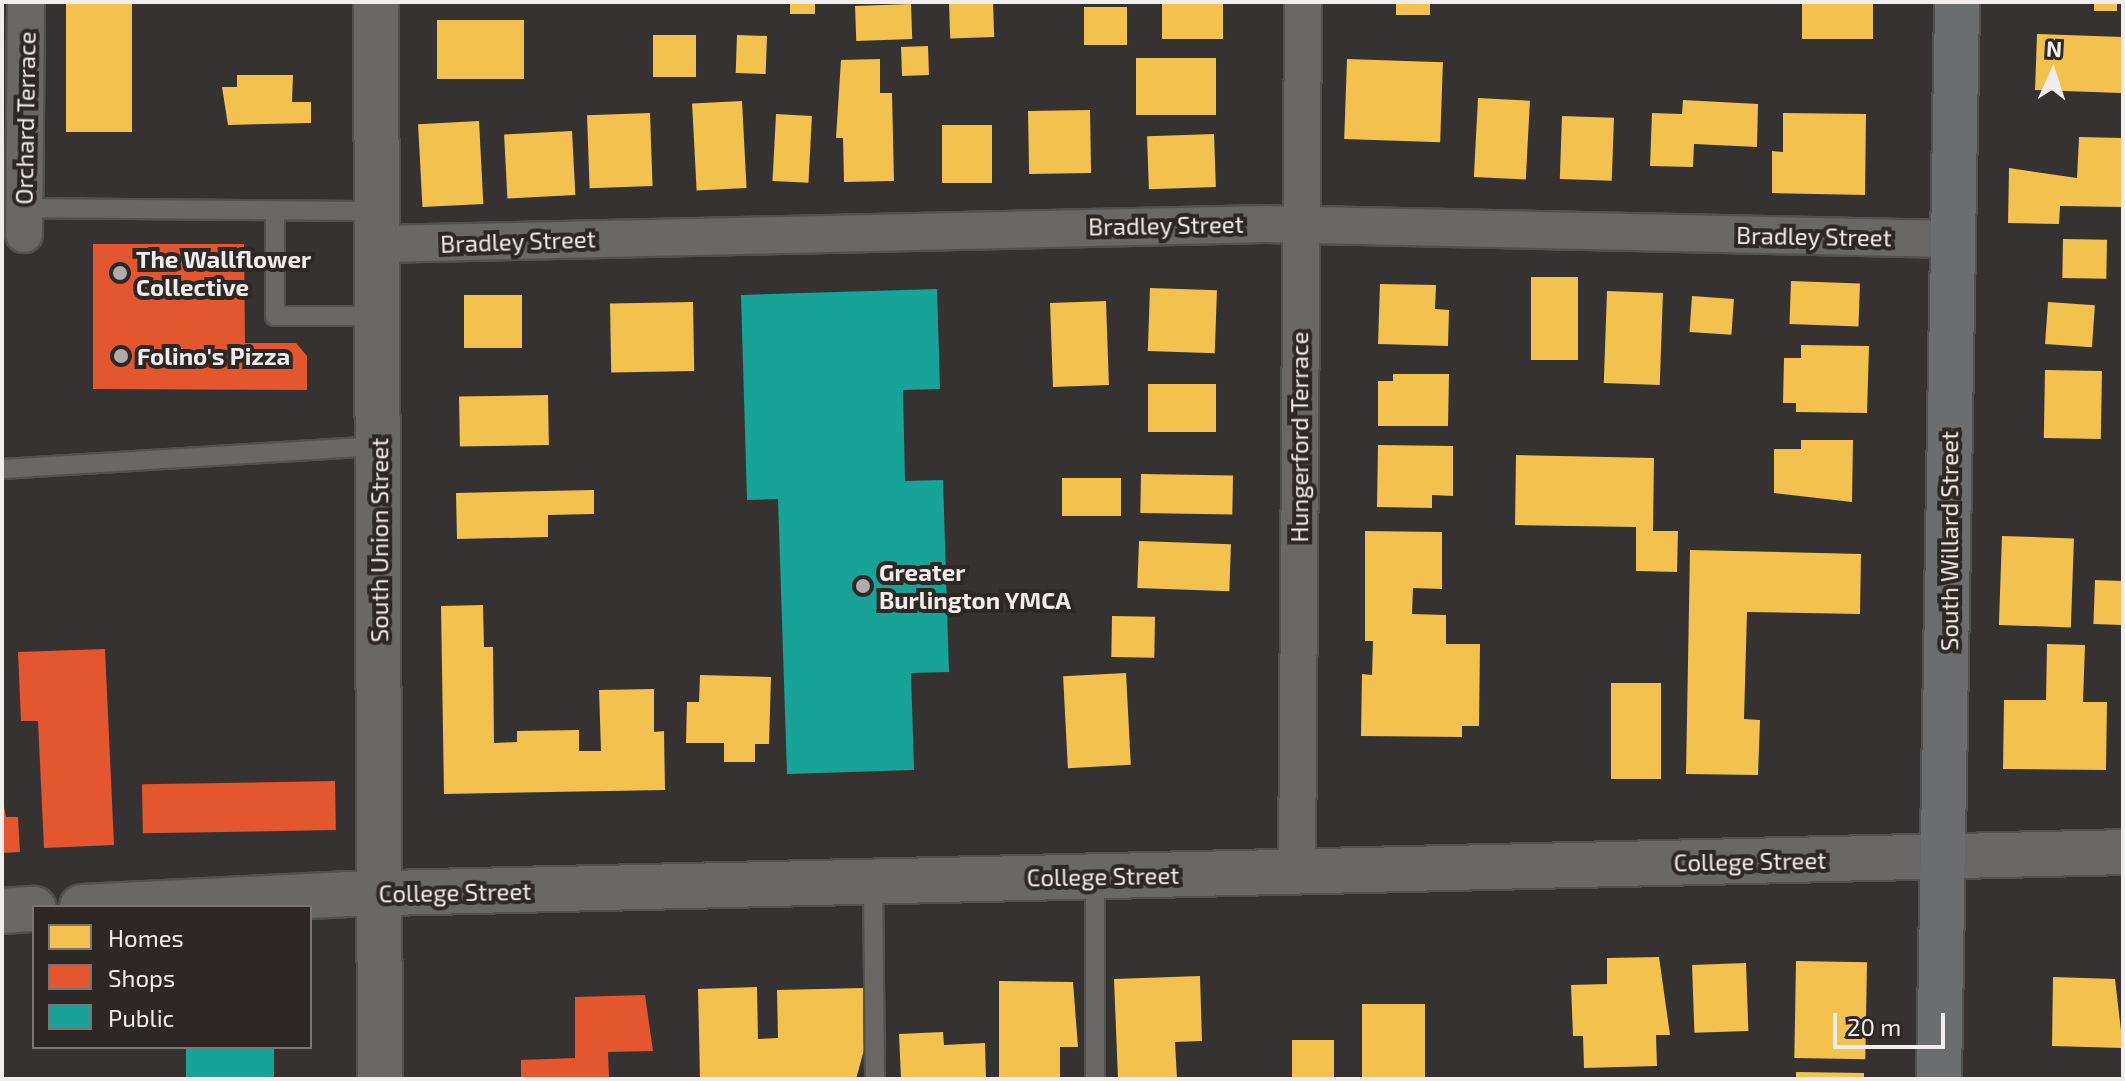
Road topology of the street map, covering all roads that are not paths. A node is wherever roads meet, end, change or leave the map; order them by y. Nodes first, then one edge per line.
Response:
1 (26, 2) edge
2 (376, 2) edge
3 (1303, 2) edge
4 (1957, 2) edge
5 (275, 211) junction
6 (24, 221) joint
7 (1299, 223) junction
8 (380, 228) junction
9 (1952, 239) junction
10 (380, 316) junction
11 (380, 446) junction
12 (2, 469) edge
13 (2123, 852) edge
14 (1945, 856) junction
15 (1297, 872) junction
16 (1095, 877) junction
17 (873, 882) junction
18 (379, 893) junction
19 (124, 905) edge
20 (32, 909) edge
21 (2, 911) edge
22 (380, 1079) edge
23 (875, 1079) edge
24 (1095, 1079) edge
25 (1939, 1079) edge

1 - 6 street, Orchard Terrace
2 - 8 street, South Union Street
3 - 7 street, Hungerford Terrace
4 - 9 main road, South Willard Street
5 - 6 lane
5 - 8 lane
5 - 10 lane
7 - 8 street, Bradley Street
7 - 9 street, Bradley Street
7 - 15 street, Hungerford Terrace
8 - 10 street, South Union Street
9 - 14 main road, South Willard Street
10 - 11 street, South Union Street
11 - 12 lane
11 - 18 street, South Union Street
13 - 14 street, College Street
14 - 15 street, College Street
14 - 25 main road, South Willard Street
15 - 16 street, College Street
16 - 17 street, College Street
16 - 24 lane
17 - 18 street, College Street
17 - 23 lane
18 - 19 street, College Street
18 - 22 street, South Union Street
20 - 21 street

